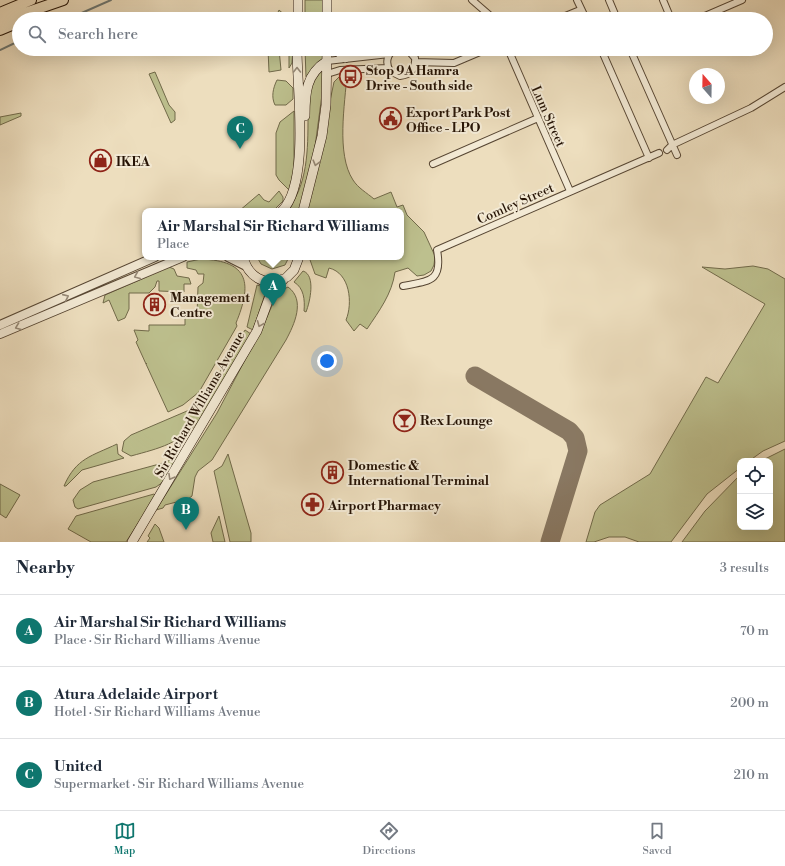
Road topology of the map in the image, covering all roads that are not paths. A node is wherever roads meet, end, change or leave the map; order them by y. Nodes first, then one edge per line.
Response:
1 (31, 0) edge
2 (63, 0) edge
3 (298, 0) edge
4 (327, 0) edge
5 (472, 0) edge
6 (577, 0) edge
7 (609, 0) edge
8 (663, 0) edge
9 (742, 0) edge
10 (580, 10) joint
11 (26, 12) edge
12 (38, 12) edge
13 (298, 12) edge
14 (327, 12) edge
15 (486, 12) edge
16 (575, 12) edge
17 (614, 12) edge
18 (668, 12) edge
19 (714, 12) edge
20 (0, 13) edge
21 (12, 17) edge
22 (0, 20) edge
23 (12, 25) edge
24 (0, 30) edge
25 (298, 56) edge
26 (327, 56) edge
27 (367, 56) edge
28 (388, 56) edge
29 (414, 56) edge
30 (470, 56) edge
31 (511, 56) edge
32 (603, 56) edge
33 (633, 56) edge
34 (345, 58) joint
35 (327, 61) junction
36 (415, 62) junction
37 (388, 68) junction
38 (327, 74) junction
39 (785, 87) edge
40 (538, 118) junction
41 (672, 145) junction
42 (666, 150) dead end
43 (300, 151) junction
44 (659, 153) dead end
45 (677, 155) dead end
46 (649, 158) junction
47 (432, 164) dead end
48 (570, 191) junction
49 (285, 208) edge
50 (304, 208) edge
51 (148, 260) edge
52 (176, 260) edge
53 (299, 260) edge
54 (244, 262) edge
55 (285, 278) junction
56 (403, 286) dead end
57 (0, 326) edge
58 (0, 334) edge
59 (132, 542) edge

1 - 20 main road
2 - 11 main road
2 - 12 main road
3 - 13 main road
4 - 14 main road
5 - 15 street
6 - 10 street
7 - 17 street
8 - 18 street
9 - 19 street
10 - 16 street
21 - 22 main road
23 - 24 main road
43 -> 25 main road
26 - 35 main road
27 - 34 street
28 - 37 street
29 - 36 street
30 - 36 street
31 - 40 street, Lum Street
32 - 46 street
33 - 41 street
34 - 35 street
35 - 38 main road
35 - 43 main road
36 - 37 street
37 - 38 street
38 -> 50 main road
39 - 41 street
40 - 47 street
40 - 48 street, Lum Street
41 - 42 street
41 - 45 street
43 - 49 main road
44 - 46 street, Comley Street
46 - 48 street, Comley Street
48 - 56 street, Comley Street
57 -> 51 street
52 -> 58 street
53 - 55 main road, Sir Richard Williams Avenue
54 - 55 main road
55 -> 59 main road, Sir Richard Williams Avenue

